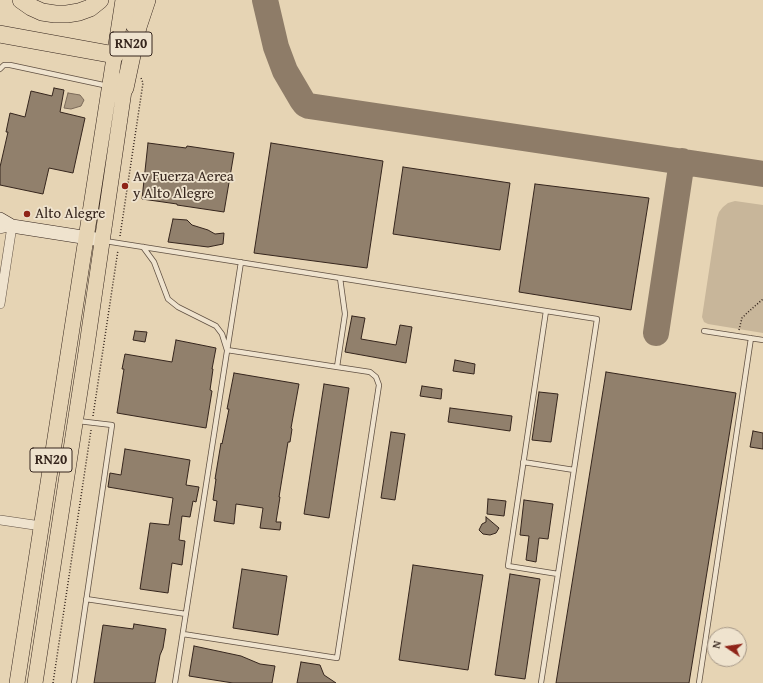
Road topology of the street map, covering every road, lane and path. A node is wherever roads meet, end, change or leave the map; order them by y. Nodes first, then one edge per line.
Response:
1 (21, 0) edge
2 (100, 0) edge
3 (123, 0) edge
4 (137, 0) edge
5 (146, 0) edge
6 (0, 34) edge
7 (115, 54) junction
8 (0, 69) edge
9 (139, 73) dead end
10 (117, 87) junction
11 (0, 219) edge
12 (6, 228) edge
13 (86, 238) junction
14 (103, 241) junction
15 (119, 243) junction
16 (143, 247) junction
17 (240, 262) junction
18 (340, 278) junction
19 (763, 299) edge
20 (0, 304) edge
21 (546, 311) junction
22 (704, 331) dead end
23 (739, 336) junction
24 (751, 338) junction
25 (763, 340) edge
26 (227, 350) junction
27 (337, 367) junction
28 (76, 420) junction
29 (92, 423) junction
30 (523, 462) junction
31 (574, 470) junction
32 (0, 520) edge
33 (41, 526) junction
34 (558, 574) junction
35 (86, 599) junction
36 (186, 614) junction
37 (182, 634) junction
38 (17, 683) edge
39 (35, 683) edge
40 (53, 683) edge
41 (74, 683) edge
42 (175, 683) edge
43 (541, 683) edge
44 (699, 683) edge

1 - 2 highway
3 - 7 main road, RN20
4 - 10 main road, RN20
5 - 10 highway
6 - 7 highway
7 - 10 main road, RN20
8 - 10 lane
9 - 15 path
10 - 13 main road, RN20
10 - 14 main road, RN20
11 - 12 main road
12 - 13 main road
12 - 20 street
13 - 14 main road
13 - 33 main road, RN20
14 - 15 lane
14 - 28 main road, RN20
15 - 16 lane
15 - 29 path
16 - 17 lane
16 - 26 lane
17 - 18 lane
17 - 26 lane
18 - 21 lane
18 - 27 lane
19 - 23 path
21 - 30 lane
21 - 31 lane
22 - 23 lane
23 - 24 lane
24 - 25 lane
24 - 44 lane
26 - 27 lane
26 - 36 lane
27 - 37 lane
28 - 29 lane
28 - 39 main road, RN20
29 - 35 lane
29 - 40 path
30 - 31 lane
30 - 34 lane
31 - 34 lane
32 - 33 street
33 - 38 main road, RN20
34 - 43 lane
35 - 36 lane
35 - 41 lane
36 - 37 lane
37 - 42 lane

